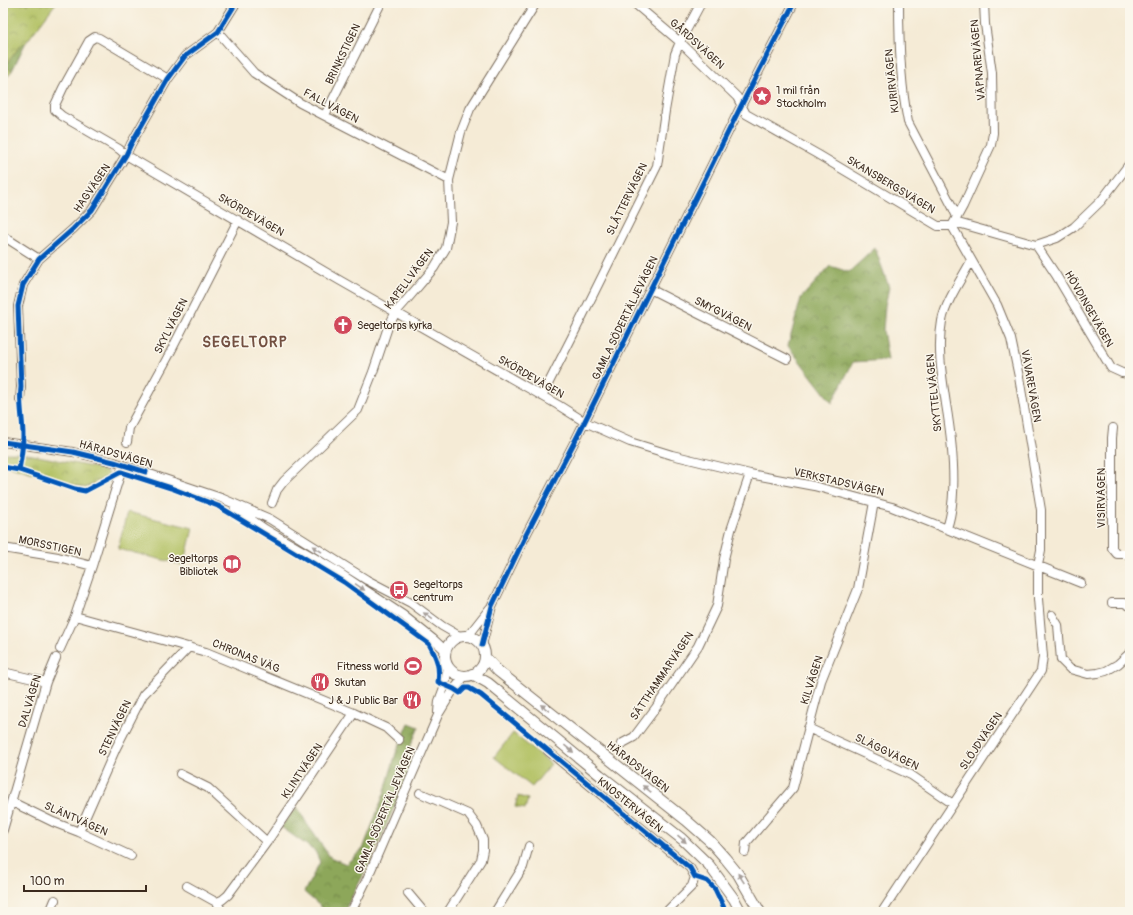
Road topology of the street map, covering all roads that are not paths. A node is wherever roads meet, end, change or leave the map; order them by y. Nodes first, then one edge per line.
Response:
1 (236, 3) edge
2 (381, 3) edge
3 (536, 3) edge
4 (634, 3) edge
5 (701, 3) edge
6 (794, 3) edge
7 (899, 3) edge
8 (984, 3) edge
9 (218, 32) junction
10 (680, 42) junction
11 (168, 79) junction
12 (742, 104) junction
13 (325, 115) junction
14 (126, 155) junction
15 (1130, 162) edge
16 (449, 180) junction
17 (957, 218) junction
18 (238, 220) junction
19 (952, 226) junction
20 (3, 236) edge
21 (1036, 245) junction
22 (39, 259) junction
23 (971, 261) junction
24 (650, 289) junction
25 (396, 312) junction
26 (787, 359) dead end
27 (1130, 374) edge
28 (542, 396) junction
29 (20, 400) dead end
30 (585, 422) junction
31 (1113, 428) dead end
32 (3, 442) edge
33 (127, 442) dead end
34 (123, 465) junction
35 (750, 474) junction
36 (222, 498) junction
37 (874, 502) junction
38 (272, 503) dead end
39 (946, 528) junction
40 (3, 548) edge
41 (1130, 554) edge
42 (1038, 565) junction
43 (92, 566) junction
44 (1082, 583) dead end
45 (1112, 603) dead end
46 (492, 606) junction
47 (1130, 606) edge
48 (1052, 615) dead end
49 (75, 616) junction
50 (464, 636) junction
51 (482, 645) junction
52 (189, 646) junction
53 (60, 649) dead end
54 (446, 651) junction
55 (1130, 653) edge
56 (485, 657) junction
57 (56, 658) dead end
58 (448, 666) junction
59 (3, 672) edge
60 (468, 675) junction
61 (46, 682) junction
62 (354, 713) junction
63 (438, 715) junction
64 (808, 728) junction
65 (399, 740) dead end
66 (622, 744) dead end
67 (548, 751) dead end
68 (180, 774) dead end
69 (420, 793) dead end
70 (12, 802) junction
71 (952, 804) junction
72 (3, 830) edge
73 (79, 832) junction
74 (267, 842) junction
75 (529, 846) dead end
76 (745, 852) dead end
77 (131, 856) dead end
78 (187, 886) dead end
79 (408, 893) dead end
80 (55, 900) dead end
81 (217, 902) junction
82 (50, 912) edge
83 (222, 912) edge
84 (351, 912) edge
85 (424, 912) edge
86 (448, 912) edge
87 (495, 912) edge
88 (666, 912) edge
89 (742, 912) edge
90 (760, 912) edge
91 (882, 912) edge

1 - 9 street, HAGVÄGEN
2 - 13 street, BRINKSTIGEN
3 - 16 street, KAPELLVÄGEN
4 - 10 street, GÅRDSVÄGEN
5 - 10 street, SLÅTTERVÄGEN
6 - 12 street, GAMLA SÖDERTÄLJEVÄGEN
7 - 17 street, KURIRVÄGEN
8 - 17 street, VÄPNAREVÄGEN
9 - 11 street, HAGVÄGEN
9 - 13 street, FALLVÄGEN
10 - 12 street, GÅRDSVÄGEN
10 - 28 street, SLÅTTERVÄGEN
11 - 14 street, HAGVÄGEN
11 - 14 street, SKÖRDEVÄGEN
12 - 19 street, SKANSBERGSVÄGEN
12 - 24 street, GAMLA SÖDERTÄLJEVÄGEN
13 - 16 street, FALLVÄGEN
14 - 18 street, SKÖRDEVÄGEN
14 - 22 street, HAGVÄGEN
15 - 21 street
16 - 25 street, KAPELLVÄGEN
17 - 19 street, VÄPNAREVÄGEN
18 - 25 street, SKÖRDEVÄGEN
18 - 33 street, SKYLVÄGEN
19 - 21 street, SKANSBERGSVÄGEN
19 - 23 street, VÄVAREVÄGEN
20 - 22 street
21 - 27 street, HÖVDINGEVÄGEN
22 - 29 street, HAGVÄGEN
23 - 39 street, SKYTTELVÄGEN
23 - 42 street, VÄVAREVÄGEN
24 - 26 street, SMYGVÄGEN
24 - 30 street, GAMLA SÖDERTÄLJEVÄGEN
25 - 28 street, SKÖRDEVÄGEN
25 - 38 street, KAPELLVÄGEN
28 - 30 street, SKÖRDEVÄGEN
30 - 35 street, VERKSTADSVÄGEN
30 - 46 street, GAMLA SÖDERTÄLJEVÄGEN
31 - 41 street, VISIRVÄGEN
32 - 34 street, HÄRADSVÄGEN
34 - 36 street, HÄRADSVÄGEN
34 - 43 street
35 - 37 street, VERKSTADSVÄGEN
35 - 66 street, SÄTTHAMMARVÄGEN
50 -> 36 street, HÄRADSVÄGEN
36 -> 54 street, HÄRADSVÄGEN
37 - 39 street, VERKSTADSVÄGEN
37 - 64 street, KILVÄGEN
39 - 42 street, VERKSTADSVÄGEN
40 - 43 street, MORSSTIGEN
42 - 44 street, VERKSTADSVÄGEN
42 - 71 street, SLÖJDVÄGEN
43 - 49 street
45 - 47 street
46 - 50 street, GAMLA SÖDERTÄLJEVÄGEN
46 - 51 street, GAMLA SÖDERTÄLJEVÄGEN
48 - 55 street
49 - 52 street, CHRONAS VÄG
49 - 53 street
50 - 51 main road
50 - 54 main road
51 - 56 main road
52 - 62 street, CHRONAS VÄG
52 - 73 street, STENVÄGEN
54 - 58 main road
56 - 60 main road
90 -> 56 main road, HÄRADSVÄGEN
57 - 61 street, DALVÄGEN
58 - 60 main road
58 - 63 street, GAMLA SÖDERTÄLJEVÄGEN
59 - 61 street
60 - 63 street, GAMLA SÖDERTÄLJEVÄGEN
60 -> 89 main road
61 - 70 street, DALVÄGEN
62 - 65 street, CHRONAS VÄG
62 - 74 street, KLINTVÄGEN
63 - 84 street, GAMLA SÖDERTÄLJEVÄGEN
64 - 71 street, SLÄGGVÄGEN
64 - 76 street, KILVÄGEN
67 - 88 street, KNOSTERVÄGEN
68 - 74 street
69 - 86 street
70 - 72 street, DALVÄGEN
70 - 73 street, SLÄNTVÄGEN
71 - 91 street, SLÖJDVÄGEN
73 - 77 street, SLÄNTVÄGEN
74 - 81 street, KLINTVÄGEN
75 - 87 street
78 - 81 street
79 - 85 street
80 - 82 street
81 - 83 street

